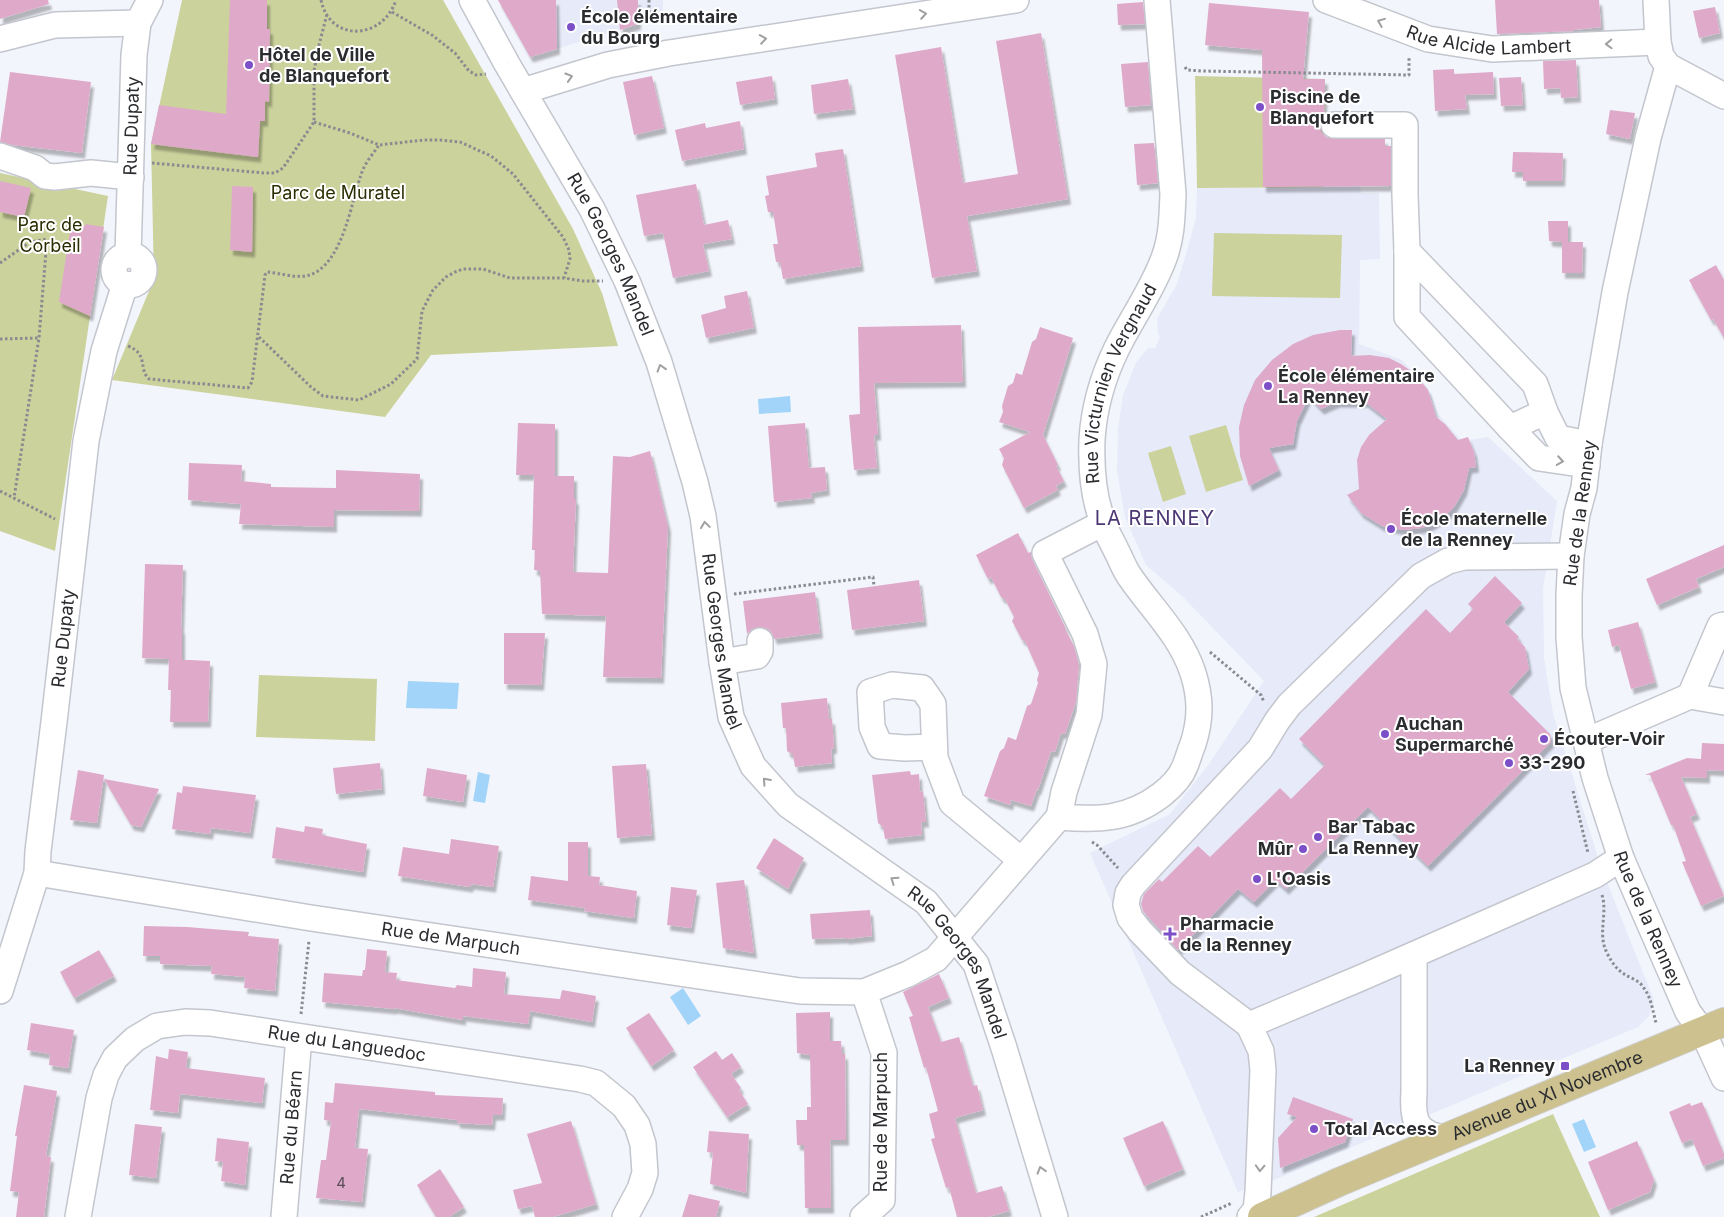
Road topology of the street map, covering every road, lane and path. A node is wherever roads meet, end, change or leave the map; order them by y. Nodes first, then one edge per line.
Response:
1 (150, 0) edge
2 (321, 0) edge
3 (396, 0) edge
4 (472, 0) edge
5 (649, 0) edge
6 (1016, 0) edge
7 (1157, 0) edge
8 (1326, 0) edge
9 (1656, 0) edge
10 (392, 12) junction
11 (327, 14) junction
12 (138, 22) junction
13 (649, 23) dead end
14 (1409, 33) junction
15 (0, 39) edge
16 (1658, 42) junction
17 (1183, 64) dead end
18 (1668, 66) junction
19 (494, 72) dead end
20 (523, 91) junction
21 (1724, 96) edge
22 (314, 122) junction
23 (1334, 125) dead end
24 (379, 145) junction
25 (0, 156) edge
26 (139, 170) junction
27 (1407, 252) junction
28 (0, 263) edge
29 (564, 278) junction
30 (608, 281) dead end
31 (259, 337) junction
32 (0, 338) edge
33 (39, 338) junction
34 (108, 338) junction
35 (1545, 412) junction
36 (1510, 428) junction
37 (1588, 455) junction
38 (0, 491) edge
39 (14, 498) junction
40 (1103, 522) junction
41 (76, 530) junction
42 (1571, 556) junction
43 (874, 586) dead end
44 (714, 597) junction
45 (1724, 625) edge
46 (760, 640) dead end
47 (1184, 651) junction
48 (722, 662) junction
49 (1690, 696) junction
50 (1724, 702) edge
51 (1277, 721) junction
52 (1586, 740) junction
53 (934, 748) dead end
54 (1059, 817) junction
55 (1090, 841) dead end
56 (1621, 858) junction
57 (1021, 860) junction
58 (37, 873) junction
59 (1133, 885) junction
60 (311, 918) junction
61 (953, 938) junction
62 (1414, 955) junction
63 (0, 991) edge
64 (864, 992) junction
65 (1249, 1025) junction
66 (1714, 1027) edge
67 (299, 1037) junction
68 (1724, 1078) edge
69 (1445, 1138) junction
70 (1263, 1216) edge
71 (78, 1217) edge
72 (284, 1217) edge
73 (625, 1217) edge
74 (863, 1217) edge
75 (1054, 1217) edge

1 - 12 street, Rue Dupaty
2 - 11 path
3 - 10 path
4 - 20 street, Rue Georges Mandel
5 - 13 path
20 -> 6 street
7 - 40 street, Rue Victurnien Vergnaud
14 -> 8 street, Rue Alcide Lambert
9 - 16 street
10 - 11 path
10 - 19 path
11 - 22 path
12 - 15 street
12 - 26 street, Rue Dupaty
16 -> 14 street, Rue Alcide Lambert
14 - 17 path
16 - 18 street
18 - 21 street
18 - 37 street, Rue de la Renney
44 -> 20 street, Rue Georges Mandel
22 - 24 path
22 - 26 path
23 - 27 street
24 - 29 path
24 - 31 path
25 - 26 street
26 - 34 street, Rue Dupaty
27 - 35 street
27 - 36 street
28 - 33 path
29 - 30 path
29 - 31 path
31 - 34 path
32 - 33 path
33 - 39 path
34 - 41 street, Rue Dupaty
35 - 36 street
35 - 37 street
36 -> 37 street
37 - 42 street, Rue de la Renney
38 - 39 path
39 - 41 path
40 - 47 street, Rue Victurnien Vergnaud
40 - 54 street
41 - 58 street, Rue Dupaty
42 - 51 street
42 - 52 street, Rue de la Renney
43 - 44 path
44 - 48 street, Rue Georges Mandel
45 - 49 street
46 - 48 street
47 - 51 path
47 - 54 street, Rue Victurnien Vergnaud
61 -> 48 street, Rue Georges Mandel
49 - 50 street
49 - 52 street
51 - 59 street
52 - 56 street, Rue de la Renney
53 - 57 street
54 - 57 street
55 - 59 path
56 - 62 street
56 - 66 street, Rue de la Renney
57 - 61 street
58 - 60 street, Rue de Marpuch
58 - 63 street, Rue Dupaty
59 - 65 street
60 - 64 street, Rue de Marpuch
60 - 67 path
61 - 64 street, Rue de Marpuch
75 -> 61 street, Rue Georges Mandel
62 - 65 street
62 - 69 street
64 - 74 street, Rue de Marpuch
65 -> 70 street
66 - 68 street, Rue de la Renney
66 - 69 main road, Avenue du XI Novembre
67 - 71 street, Rue du Languedoc
67 - 72 street, Rue du Béarn
67 - 73 street, Rue du Languedoc
69 - 70 main road, Avenue du XI Novembre

